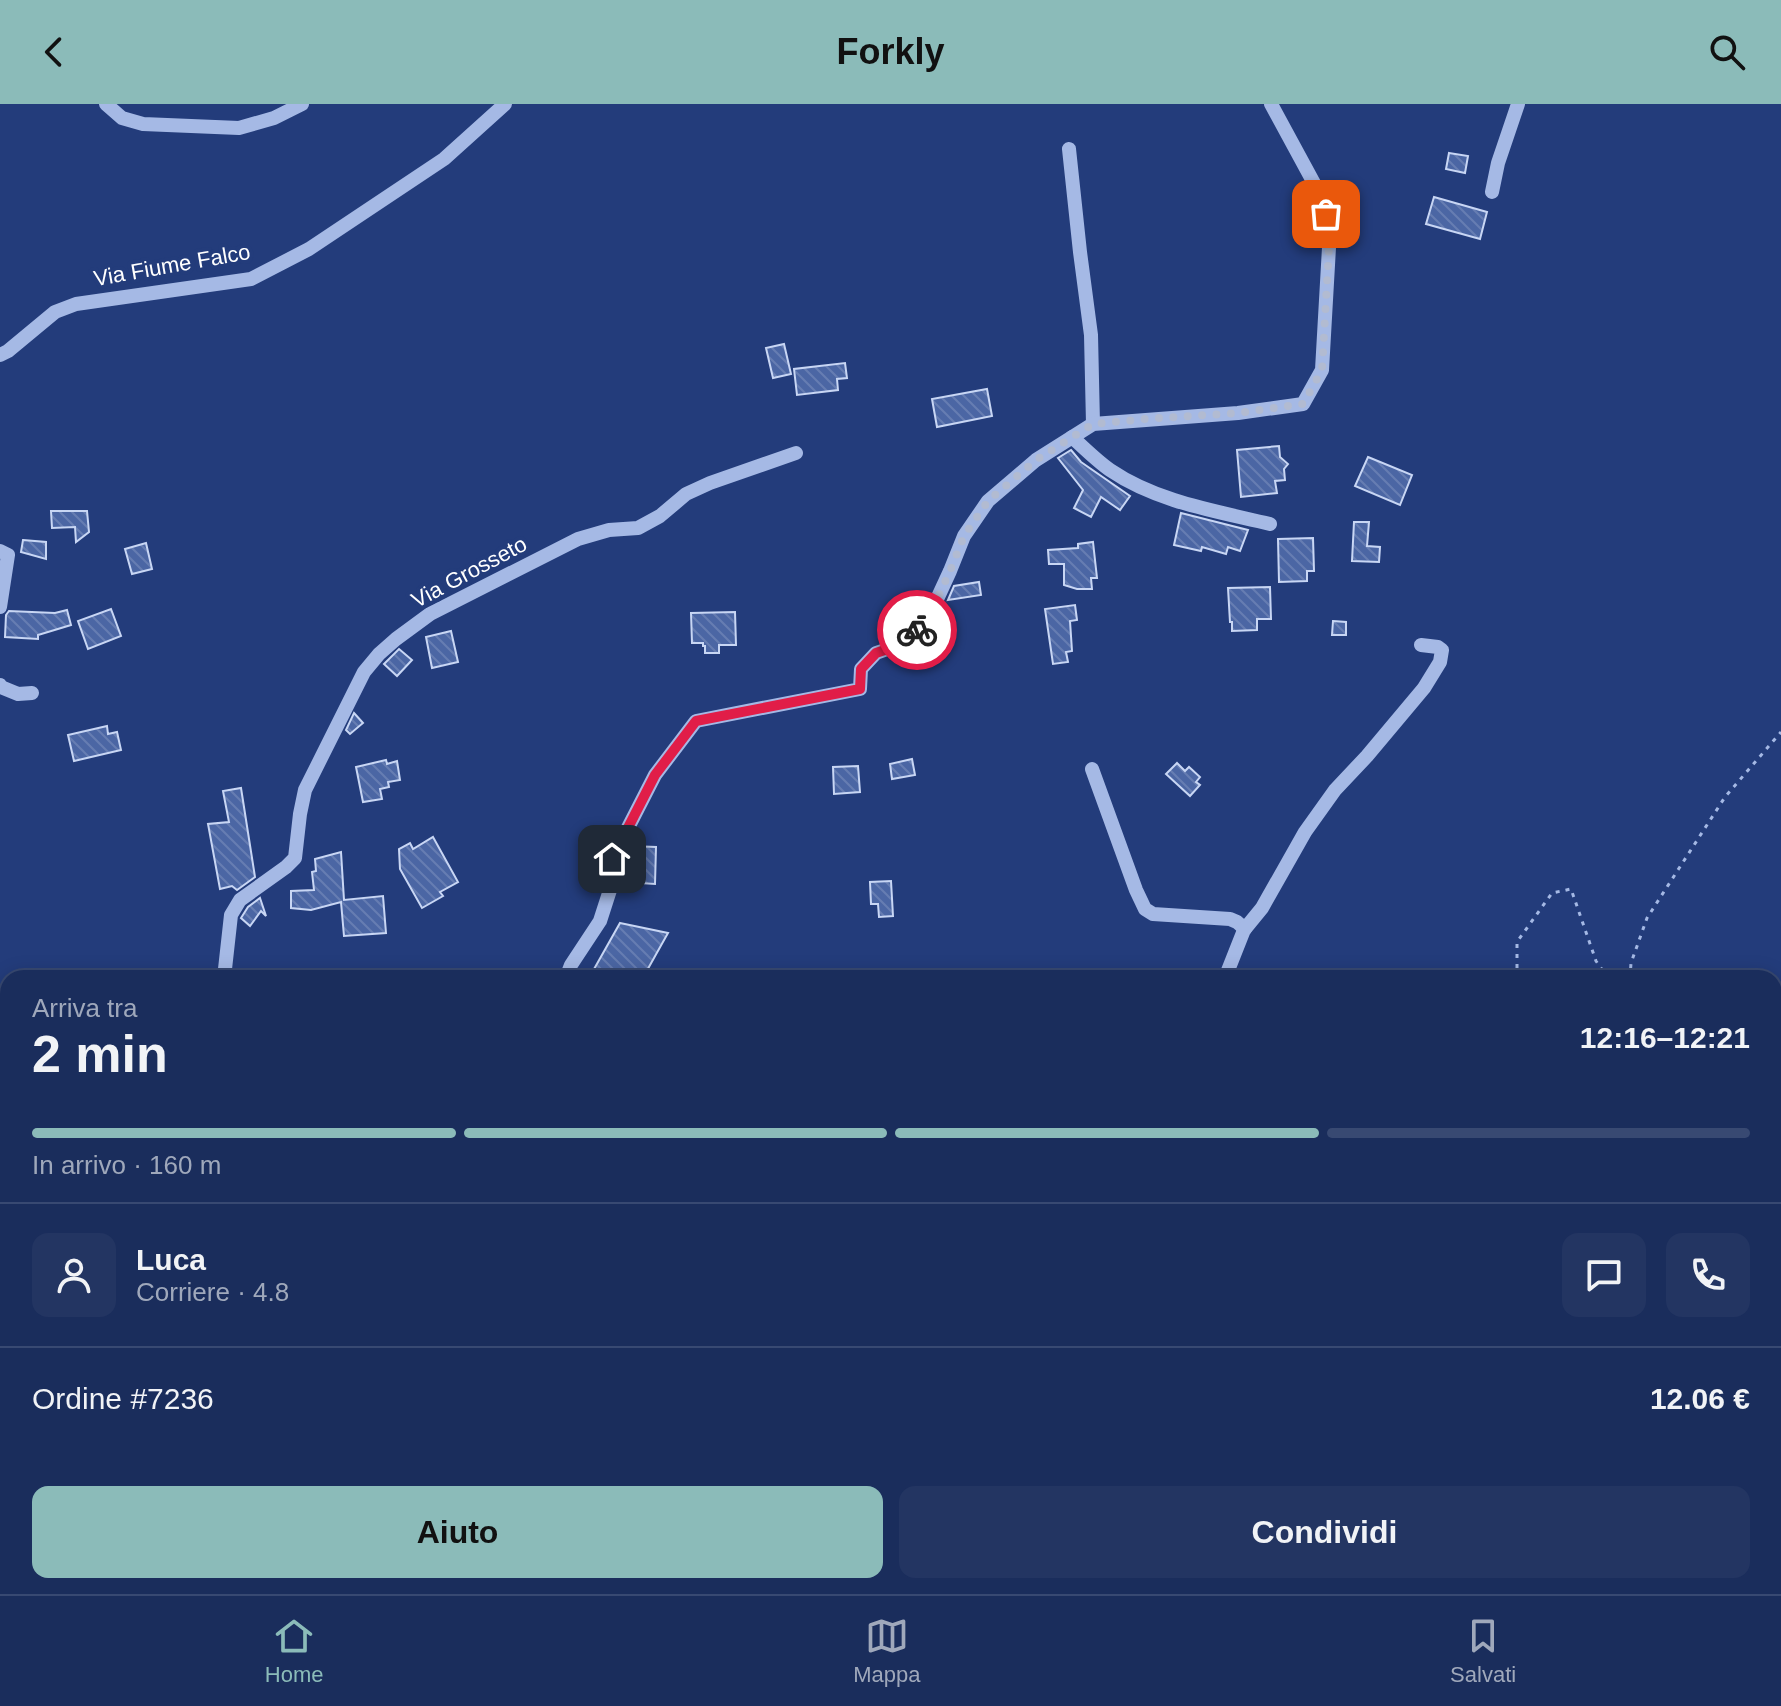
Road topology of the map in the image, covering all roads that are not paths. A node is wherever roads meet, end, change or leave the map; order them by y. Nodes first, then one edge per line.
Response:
1 (106, 104) edge
2 (302, 104) edge
3 (505, 104) edge
4 (1271, 104) edge
5 (1518, 104) edge
6 (1069, 149) dead end
7 (1492, 192) dead end
8 (0, 355) edge
9 (1093, 424) junction
10 (1072, 437) junction
11 (796, 453) dead end
12 (1270, 524) dead end
13 (0, 551) edge
14 (0, 607) edge
15 (1421, 645) dead end
16 (0, 685) edge
17 (32, 693) dead end
18 (1092, 769) dead end
19 (1245, 929) junction
20 (225, 970) edge
21 (569, 970) edge
22 (1228, 970) edge

1 - 2 street
3 - 8 street, Via Fiume Falco
4 - 9 street
5 - 7 street
6 - 9 street
9 - 10 street
10 - 12 street
10 - 21 street
11 - 20 street, Via Grosseto
13 - 14 street
15 - 19 street
16 - 17 street
18 - 19 street
19 - 22 street

